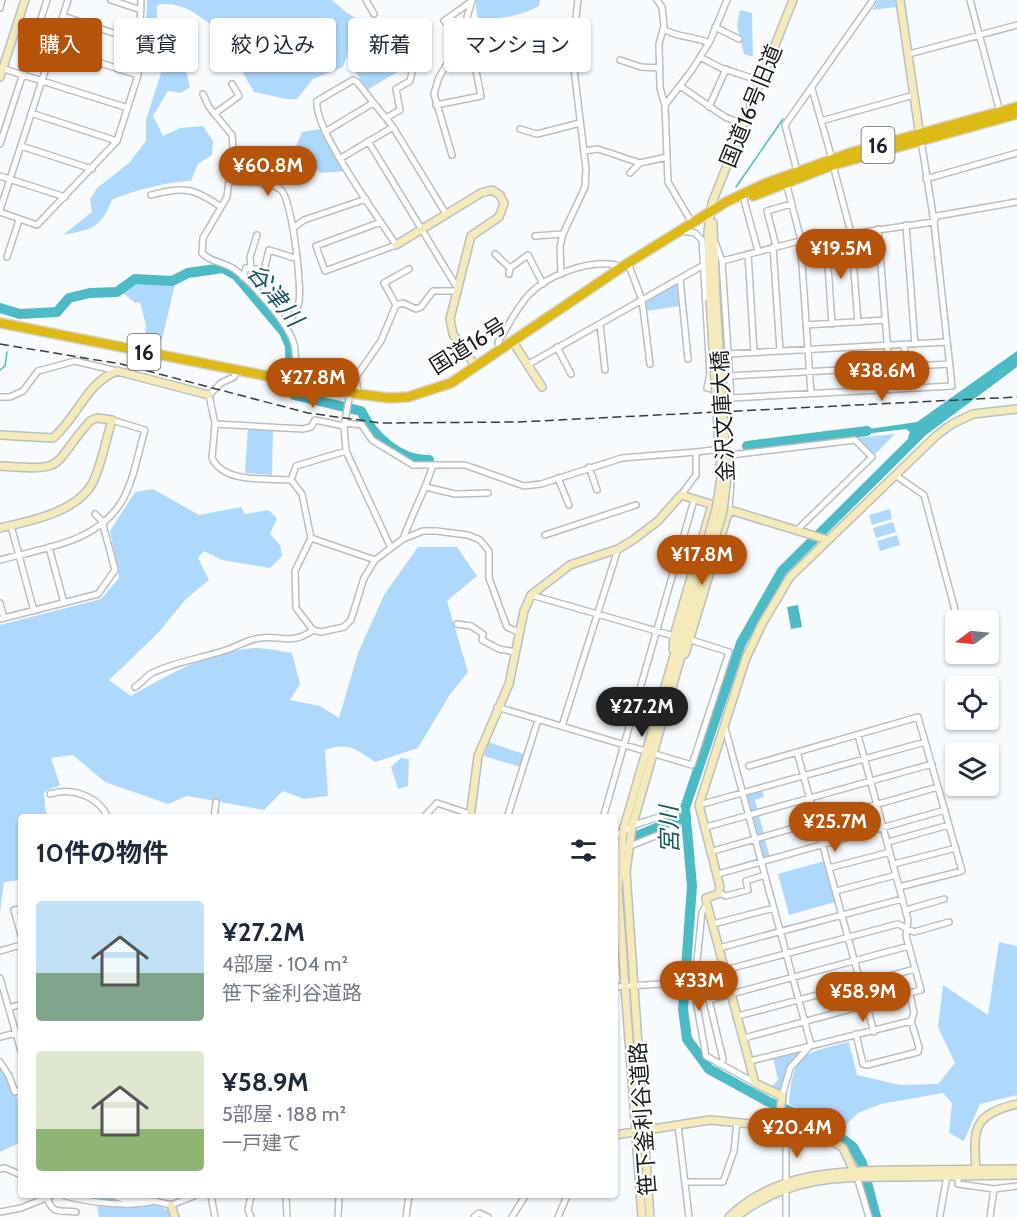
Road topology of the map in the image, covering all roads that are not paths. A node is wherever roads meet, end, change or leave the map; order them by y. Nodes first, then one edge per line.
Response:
1 (3, 0) edge
2 (25, 0) edge
3 (47, 0) edge
4 (68, 0) edge
5 (111, 0) edge
6 (141, 0) edge
7 (366, 0) edge
8 (578, 0) edge
9 (657, 0) edge
10 (727, 0) edge
11 (873, 0) edge
12 (900, 0) edge
13 (970, 0) edge
14 (472, 1) edge
15 (791, 1) edge
16 (0, 8) edge
17 (141, 10) junction
18 (374, 14) dead end
19 (63, 16) joint
20 (141, 18) edge
21 (448, 18) edge
22 (467, 18) edge
23 (1017, 25) edge
24 (716, 27) junction
25 (663, 29) junction
26 (114, 33) edge
27 (980, 35) junction
28 (739, 39) dead end
29 (709, 43) junction
30 (909, 54) junction
31 (700, 57) junction
32 (620, 60) dead end
33 (102, 64) edge
34 (660, 68) junction
35 (1, 69) edge
36 (444, 69) edge
37 (726, 69) junction
38 (45, 72) edge
39 (138, 72) edge
40 (412, 72) edge
41 (476, 72) edge
42 (138, 75) junction
43 (22, 76) junction
44 (0, 77) edge
45 (42, 81) junction
46 (761, 81) junction
47 (232, 84) dead end
48 (680, 86) junction
49 (813, 89) junction
50 (203, 94) dead end
51 (914, 95) junction
52 (373, 102) junction
53 (436, 105) junction
54 (665, 105) junction
55 (709, 107) junction
56 (1017, 107) edge
57 (128, 108) junction
58 (1000, 112) junction
59 (31, 113) junction
60 (214, 114) junction
61 (1017, 114) edge
62 (386, 118) junction
63 (821, 121) junction
64 (580, 123) junction
65 (743, 124) junction
66 (393, 127) junction
67 (520, 129) dead end
68 (325, 132) junction
69 (920, 137) junction
70 (117, 141) junction
71 (368, 141) junction
72 (0, 144) edge
73 (21, 146) junction
74 (584, 151) junction
75 (1017, 153) edge
76 (452, 155) dead end
77 (668, 157) junction
78 (341, 158) junction
79 (832, 162) junction
80 (640, 163) junction
81 (92, 169) junction
82 (797, 171) junction
83 (630, 173) dead end
84 (0, 176) edge
85 (10, 179) junction
86 (926, 179) junction
87 (230, 181) junction
88 (786, 182) junction
89 (151, 195) dead end
90 (64, 197) junction
91 (366, 199) junction
92 (744, 200) junction
93 (1017, 202) edge
94 (791, 204) junction
95 (221, 207) junction
96 (0, 211) edge
97 (711, 212) junction
98 (446, 214) junction
99 (20, 220) junction
100 (381, 222) junction
101 (934, 222) junction
102 (692, 224) junction
103 (906, 225) junction
104 (293, 228) junction
105 (878, 229) junction
106 (422, 230) junction
107 (680, 231) junction
108 (851, 233) junction
109 (563, 234) junction
110 (257, 235) dead end
111 (535, 236) dead end
112 (826, 237) junction
113 (800, 241) junction
114 (714, 242) junction
115 (396, 244) junction
116 (775, 247) junction
117 (758, 251) junction
118 (495, 254) dead end
119 (748, 254) junction
120 (7, 256) dead end
121 (294, 258) junction
122 (722, 261) junction
123 (628, 263) junction
124 (702, 266) junction
125 (251, 268) junction
126 (409, 269) dead end
127 (619, 270) junction
128 (561, 274) junction
129 (243, 278) junction
130 (680, 279) junction
131 (543, 284) junction
132 (458, 290) junction
133 (642, 300) junction
134 (713, 300) junction
135 (396, 305) junction
136 (885, 320) junction
137 (858, 322) junction
138 (0, 323) edge
139 (600, 324) junction
140 (832, 324) junction
141 (806, 325) junction
142 (286, 327) junction
143 (513, 342) junction
144 (947, 342) junction
145 (915, 344) junction
146 (887, 345) junction
147 (904, 345) junction
148 (557, 347) junction
149 (808, 349) junction
150 (501, 350) junction
151 (780, 350) junction
152 (754, 352) junction
153 (727, 354) junction
154 (688, 359) dead end
155 (650, 364) dead end
156 (950, 364) junction
157 (527, 365) junction
158 (906, 366) junction
159 (476, 367) junction
160 (889, 367) junction
161 (237, 370) junction
162 (605, 370) dead end
163 (117, 371) junction
164 (809, 371) junction
165 (571, 374) dead end
166 (729, 376) junction
167 (291, 381) junction
168 (542, 387) dead end
169 (908, 388) junction
170 (729, 390) junction
171 (891, 390) junction
172 (354, 393) junction
173 (811, 393) junction
174 (208, 395) junction
175 (0, 397) edge
176 (1017, 409) edge
177 (112, 420) junction
178 (215, 424) junction
179 (344, 424) junction
180 (0, 435) edge
181 (346, 451) junction
182 (696, 452) junction
183 (730, 454) junction
184 (433, 465) junction
185 (0, 466) edge
186 (589, 467) junction
187 (895, 475) junction
188 (558, 478) junction
189 (291, 480) junction
190 (426, 487) junction
191 (597, 490) dead end
192 (488, 493) dead end
193 (681, 495) junction
194 (694, 500) junction
195 (569, 505) dead end
196 (636, 505) dead end
197 (712, 505) junction
198 (729, 510) junction
199 (95, 514) dead end
200 (103, 524) junction
201 (10, 526) junction
202 (0, 528) edge
203 (797, 530) junction
204 (545, 535) dead end
205 (311, 538) junction
206 (403, 539) junction
207 (825, 539) junction
208 (49, 547) junction
209 (391, 548) junction
210 (618, 549) junction
211 (19, 555) junction
212 (0, 560) edge
213 (375, 560) junction
214 (704, 564) junction
215 (531, 595) junction
216 (0, 603) edge
217 (64, 603) junction
218 (955, 610) edge
219 (34, 611) junction
220 (598, 613) junction
221 (2, 619) edge
222 (457, 624) dead end
223 (313, 630) junction
224 (656, 630) junction
225 (520, 633) junction
226 (674, 636) junction
227 (692, 640) junction
228 (516, 652) junction
229 (672, 663) junction
230 (676, 675) junction
231 (135, 687) dead end
232 (496, 707) junction
233 (538, 720) junction
234 (562, 726) junction
235 (725, 728) junction
236 (858, 735) junction
237 (925, 742) junction
238 (624, 745) junction
239 (650, 752) junction
240 (797, 752) junction
241 (865, 759) junction
242 (932, 764) junction
243 (749, 766) dead end
244 (803, 776) junction
245 (871, 781) junction
246 (938, 787) junction
247 (743, 793) junction
248 (50, 794) dead end
249 (810, 799) junction
250 (216, 802) dead end
251 (877, 804) junction
252 (699, 805) junction
253 (945, 810) junction
254 (678, 811) dead end
255 (106, 814) edge
256 (214, 814) edge
257 (427, 814) edge
258 (465, 814) edge
259 (470, 814) edge
260 (508, 814) edge
261 (604, 814) edge
262 (749, 816) junction
263 (816, 822) junction
264 (950, 825) junction
265 (632, 827) junction
266 (678, 827) dead end
267 (706, 827) junction
268 (884, 827) junction
269 (623, 831) junction
270 (618, 834) edge
271 (754, 839) junction
272 (888, 842) junction
273 (823, 845) junction
274 (628, 846) junction
275 (956, 848) junction
276 (618, 851) edge
277 (713, 851) junction
278 (890, 852) junction
279 (761, 862) junction
280 (894, 864) junction
281 (830, 868) junction
282 (718, 874) junction
283 (765, 875) junction
284 (896, 875) junction
285 (899, 887) junction
286 (836, 891) junction
287 (719, 893) junction
288 (902, 899) junction
289 (944, 899) dead end
290 (707, 904) junction
291 (774, 908) junction
292 (18, 909) edge
293 (906, 910) junction
294 (842, 914) junction
295 (949, 922) dead end
296 (18, 924) edge
297 (712, 924) junction
298 (906, 928) junction
299 (780, 931) junction
300 (848, 937) junction
301 (18, 946) edge
302 (909, 946) junction
303 (719, 948) junction
304 (0, 951) edge
305 (787, 954) junction
306 (854, 960) junction
307 (915, 969) junction
308 (725, 970) junction
309 (792, 976) junction
310 (0, 978) edge
311 (675, 983) dead end
312 (861, 983) junction
313 (629, 986) junction
314 (618, 987) edge
315 (732, 993) junction
316 (910, 994) junction
317 (799, 999) junction
318 (18, 1005) edge
319 (867, 1005) junction
320 (9, 1008) junction
321 (738, 1016) junction
322 (911, 1021) junction
323 (805, 1022) junction
324 (874, 1032) junction
325 (16, 1033) junction
326 (855, 1034) junction
327 (0, 1037) edge
328 (744, 1038) junction
329 (18, 1040) edge
330 (811, 1046) junction
331 (750, 1060) junction
332 (0, 1062) edge
333 (721, 1065) junction
334 (755, 1083) junction
335 (18, 1091) edge
336 (781, 1098) junction
337 (1017, 1104) edge
338 (737, 1122) junction
339 (678, 1125) junction
340 (782, 1127) junction
341 (636, 1132) junction
342 (645, 1132) junction
343 (618, 1135) edge
344 (0, 1169) edge
345 (1017, 1169) edge
346 (976, 1173) junction
347 (18, 1174) edge
348 (858, 1174) junction
349 (870, 1174) junction
350 (958, 1175) junction
351 (1017, 1175) edge
352 (947, 1176) junction
353 (686, 1182) junction
354 (784, 1186) junction
355 (1017, 1186) edge
356 (994, 1189) junction
357 (44, 1198) edge
358 (49, 1198) edge
359 (74, 1198) edge
360 (120, 1198) edge
361 (189, 1198) edge
362 (211, 1198) edge
363 (250, 1198) edge
364 (286, 1198) edge
365 (339, 1198) edge
366 (409, 1198) edge
367 (524, 1198) edge
368 (566, 1198) edge
369 (154, 1201) junction
370 (171, 1205) junction
371 (0, 1212) edge
372 (76, 1212) dead end
373 (940, 1215) dead end
374 (175, 1217) edge
375 (214, 1217) edge
376 (251, 1217) edge
377 (287, 1217) edge
378 (336, 1217) edge
379 (406, 1217) edge
380 (474, 1217) edge
381 (488, 1217) edge
382 (512, 1217) edge
383 (558, 1217) edge
384 (642, 1217) edge
385 (650, 1217) edge
386 (689, 1217) edge
387 (729, 1217) edge
388 (736, 1217) edge
389 (786, 1217) edge
390 (869, 1217) edge
391 (990, 1217) edge

1 - 16 street
2 - 35 street
3 - 43 street
4 - 19 street
5 - 17 street
6 - 17 street
7 - 18 street
8 - 64 street
9 - 25 street
10 - 24 street
11 - 49 street
12 - 30 street
13 - 27 street
14 - 21 street
14 - 22 street
15 - 46 street, 国道16号旧道
17 - 20 street
19 - 26 street
23 - 27 street
24 - 28 street
24 - 29 street
25 - 29 street
25 - 34 street
27 - 30 street
27 - 58 street
29 - 31 street
30 - 51 street
31 - 37 street
31 - 48 street
32 - 34 street
33 - 42 street
34 - 54 street
35 - 43 street
35 - 44 street
36 - 53 street
37 - 46 street
37 - 55 street
38 - 45 street
39 - 42 street
40 - 62 street
41 - 53 street
42 - 57 street
43 - 45 street
43 - 72 street
45 - 57 street
45 - 59 street
46 - 65 street, 国道16号旧道
47 - 60 street
48 - 54 street
48 - 55 street
49 - 63 street
49 - 82 street
50 - 60 street
51 - 63 street
51 - 69 street
52 - 62 street
52 - 68 street
52 - 68 street
53 - 76 street
54 - 77 street
55 - 65 street
56 - 58 highway, 国道16号 / 16
57 - 70 street
58 - 69 highway, 国道16号 / 16
59 - 70 street
59 - 73 street
60 - 87 street
61 - 69 highway, 国道16号 / 16
62 - 66 street
63 - 79 street
64 - 67 street
64 - 74 street
65 - 97 street, 国道16号旧道
66 - 71 street
66 - 98 street
68 - 78 street
69 - 79 highway, 国道16号 / 16
69 - 86 street
70 - 81 street
71 - 78 street
71 - 106 street
73 - 81 street
73 - 85 street
74 - 80 street
74 - 109 street
75 - 86 street
77 - 80 street
77 - 102 street
78 - 91 street
79 - 82 highway, 国道16号 / 16
79 - 88 highway, 国道16号 / 16
79 - 108 street
80 - 83 street
81 - 90 street
82 - 97 highway, 国道16号 / 16
84 - 85 street
85 - 90 street
85 - 96 street
86 - 101 street
87 - 95 street
87 - 104 street
88 - 92 highway, 国道16号 / 16
88 - 94 street
89 - 95 street
90 - 99 street
91 - 100 street
91 - 104 street
92 - 97 highway, 国道16号 / 16
92 - 117 street
93 - 101 street
94 - 113 street
94 - 116 street
95 - 129 street
96 - 99 street
97 - 102 highway, 国道16号 / 16
97 - 114 street
97 - 134 street
98 - 106 street
98 - 132 street
99 - 120 street
100 - 115 street
100 - 115 street
101 - 103 street
101 - 144 street
102 - 107 highway, 国道16号 / 16
103 - 105 street
103 - 145 street
104 - 121 street
105 - 108 street
105 - 136 street
106 - 115 street
106 - 132 street
107 - 123 highway, 国道16号 / 16
107 - 124 street
108 - 112 street
108 - 137 street
109 - 111 street
109 - 128 street
110 - 125 street
112 - 113 street
112 - 140 street
113 - 116 street
113 - 141 street
114 - 122 street
114 - 134 street
116 - 117 street
116 - 151 street
117 - 119 street
118 - 131 street
119 - 122 street
119 - 152 street
121 - 125 street
121 - 142 street
122 - 153 street
123 - 127 highway, 国道16号 / 16
123 - 133 street
124 - 130 street
124 - 170 street
125 - 129 street
126 - 135 street
127 - 128 street
127 - 143 highway, 国道16号 / 16
128 - 131 street
129 - 142 street
130 - 133 street
130 - 154 street
131 - 150 street
132 - 135 street
132 - 159 street
133 - 139 street
133 - 155 street
134 - 214 street, 金沢文庫大橋, bridge
135 - 172 street
136 - 137 street
136 - 146 street
137 - 140 street
138 - 161 highway, 国道16号 / 16
139 - 148 street
139 - 162 street
140 - 141 street
141 - 149 street
142 - 167 street
143 - 150 highway, 国道16号 / 16
143 - 157 street
144 - 145 street
144 - 156 street
145 - 147 street
146 - 147 street
146 - 149 street
146 - 160 street
147 - 158 street
148 - 157 street
148 - 165 street
149 - 151 street
149 - 164 street
150 - 159 highway, 国道16号 / 16
151 - 152 street
152 - 153 street
153 - 166 street
156 - 158 street
156 - 169 street
157 - 168 street
158 - 160 street
158 - 169 street
159 - 172 highway, 国道16号 / 16
160 - 164 street
160 - 171 street
161 - 167 highway, 国道16号 / 16
161 - 174 street
163 - 174 street
163 - 175 street
163 - 180 street
164 - 166 street
164 - 173 street
166 - 170 street
167 - 172 highway, 国道16号 / 16
169 - 171 street
170 - 173 street
171 - 173 street
172 - 179 street
174 - 178 street
176 - 187 street
177 - 185 street
177 - 200 street
177 - 201 street
178 - 179 street
178 - 189 street
179 - 181 street
179 - 184 street
181 - 189 street
181 - 209 street
182 - 183 street
182 - 186 street
182 - 193 street
183 - 198 street
183 - 203 street
184 - 188 street
184 - 190 street
186 - 188 street
186 - 191 street
187 - 207 street
187 - 218 street
188 - 195 street
189 - 205 street
190 - 192 street
190 - 206 street
193 - 194 street
193 - 210 street
194 - 197 street
194 - 224 street
196 - 204 street
197 - 198 street
197 - 226 street
198 - 203 street
198 - 227 street
199 - 200 street
200 - 208 street
200 - 217 street
201 - 202 street
201 - 211 street
203 - 207 street
205 - 213 street
205 - 223 street
206 - 209 street
206 - 225 street
207 - 235 street
208 - 211 street
208 - 217 street
209 - 213 street
210 - 215 street
210 - 220 street
211 - 212 street
211 - 219 street
213 - 223 street
214 - 229 street, 笹下釜利谷道路
214 - 230 street, 笹下釜利谷道路
215 - 220 street
215 - 225 street
216 - 221 street
217 - 219 street
219 - 221 street
220 - 224 street
220 - 234 street
222 - 228 street
223 - 231 street
224 - 226 street
224 - 238 street
225 - 228 street
226 - 229 street
227 - 230 street
227 - 239 street
228 - 232 street
229 - 239 street, 笹下釜利谷道路
230 - 239 street, 笹下釜利谷道路
232 - 233 street
232 - 259 street
233 - 234 street
233 - 260 street
234 - 238 street
235 - 247 street
235 - 252 street
236 - 237 street
236 - 240 street
236 - 241 street
237 - 241 street
237 - 242 street
238 - 239 street
238 - 261 street
239 - 265 street, 笹下釜利谷道路
239 - 269 street, 笹下釜利谷道路
240 - 243 street
240 - 244 street
241 - 244 street
241 - 245 street
242 - 245 street
242 - 246 street
244 - 247 street
244 - 249 street
245 - 249 street
245 - 251 street
246 - 251 street
246 - 253 street
247 - 252 street
247 - 262 street
248 - 255 street
249 - 262 street
249 - 263 street
250 - 256 street
251 - 263 street
251 - 268 street
252 - 267 street
253 - 264 street
253 - 268 street
254 - 265 street
257 - 258 street
262 - 267 street
262 - 271 street
263 - 271 street
263 - 273 street
264 - 272 street
264 - 275 street
265 - 269 street
265 - 274 street, 笹下釜利谷道路
266 - 274 street
267 - 277 street
268 - 272 street
268 - 273 street
269 - 270 street
269 - 276 street, 笹下釜利谷道路
271 - 277 street
271 - 279 street
272 - 278 street
273 - 279 street
273 - 281 street
274 - 276 street
274 - 313 street, 笹下釜利谷道路
275 - 280 street
275 - 285 street
276 - 313 street, 笹下釜利谷道路
277 - 282 street
278 - 280 street
278 - 281 street
279 - 282 street
279 - 283 street
280 - 284 street
281 - 286 street
282 - 287 street
283 - 287 street
283 - 291 street
284 - 285 street
284 - 286 street
285 - 288 street
286 - 294 street
287 - 290 street
288 - 293 street
288 - 294 street
289 - 293 street
290 - 297 street
290 - 333 street
291 - 297 street
291 - 299 street
292 - 296 street
293 - 298 street
294 - 299 street
294 - 300 street
295 - 298 street
297 - 303 street
298 - 300 street
298 - 302 street
299 - 303 street
299 - 305 street
300 - 305 street
300 - 306 street
301 - 304 street
302 - 306 street
302 - 307 street
303 - 308 street
305 - 308 street
305 - 309 street
306 - 309 street
306 - 312 street
307 - 312 street
307 - 316 street
308 - 315 street
309 - 315 street
309 - 317 street
310 - 320 street
311 - 313 street
312 - 317 street
312 - 319 street
313 - 314 street
313 - 341 street, 笹下釜利谷道路
313 - 342 street, 笹下釜利谷道路
315 - 321 street
315 - 333 street
316 - 319 street
316 - 322 street
317 - 321 street
317 - 323 street
318 - 320 street
319 - 323 street
319 - 324 street
320 - 325 street
321 - 328 street
322 - 324 street
322 - 326 street
323 - 328 street
323 - 330 street
324 - 326 street
325 - 327 street
325 - 329 street
326 - 330 street
328 - 331 street
330 - 331 street
330 - 336 street
331 - 334 street
332 - 335 street
333 - 334 street
334 - 336 street
336 - 340 street
337 - 346 street
338 - 339 street
338 - 340 street
338 - 353 street
339 - 342 street
339 - 353 street
340 - 348 street
340 - 354 street
341 - 342 street
341 - 343 street
341 - 384 street, 笹下釜利谷道路
342 - 385 street, 笹下釜利谷道路
344 - 347 street
345 - 346 street
346 - 349 street
346 - 350 street
346 - 351 street
348 - 349 street
348 - 354 street
348 - 390 street
349 - 352 street
350 - 352 street
350 - 356 street
352 - 373 street
353 - 386 street
354 - 387 street
354 - 388 street
354 - 389 street
355 - 356 street
356 - 391 street
357 - 371 street
358 - 372 street
359 - 369 street
360 - 369 street
361 - 370 street
362 - 375 street
363 - 376 street
364 - 377 street
365 - 378 street
366 - 379 street
367 - 382 street
368 - 383 street
369 - 370 street
370 - 374 street
380 - 381 street

